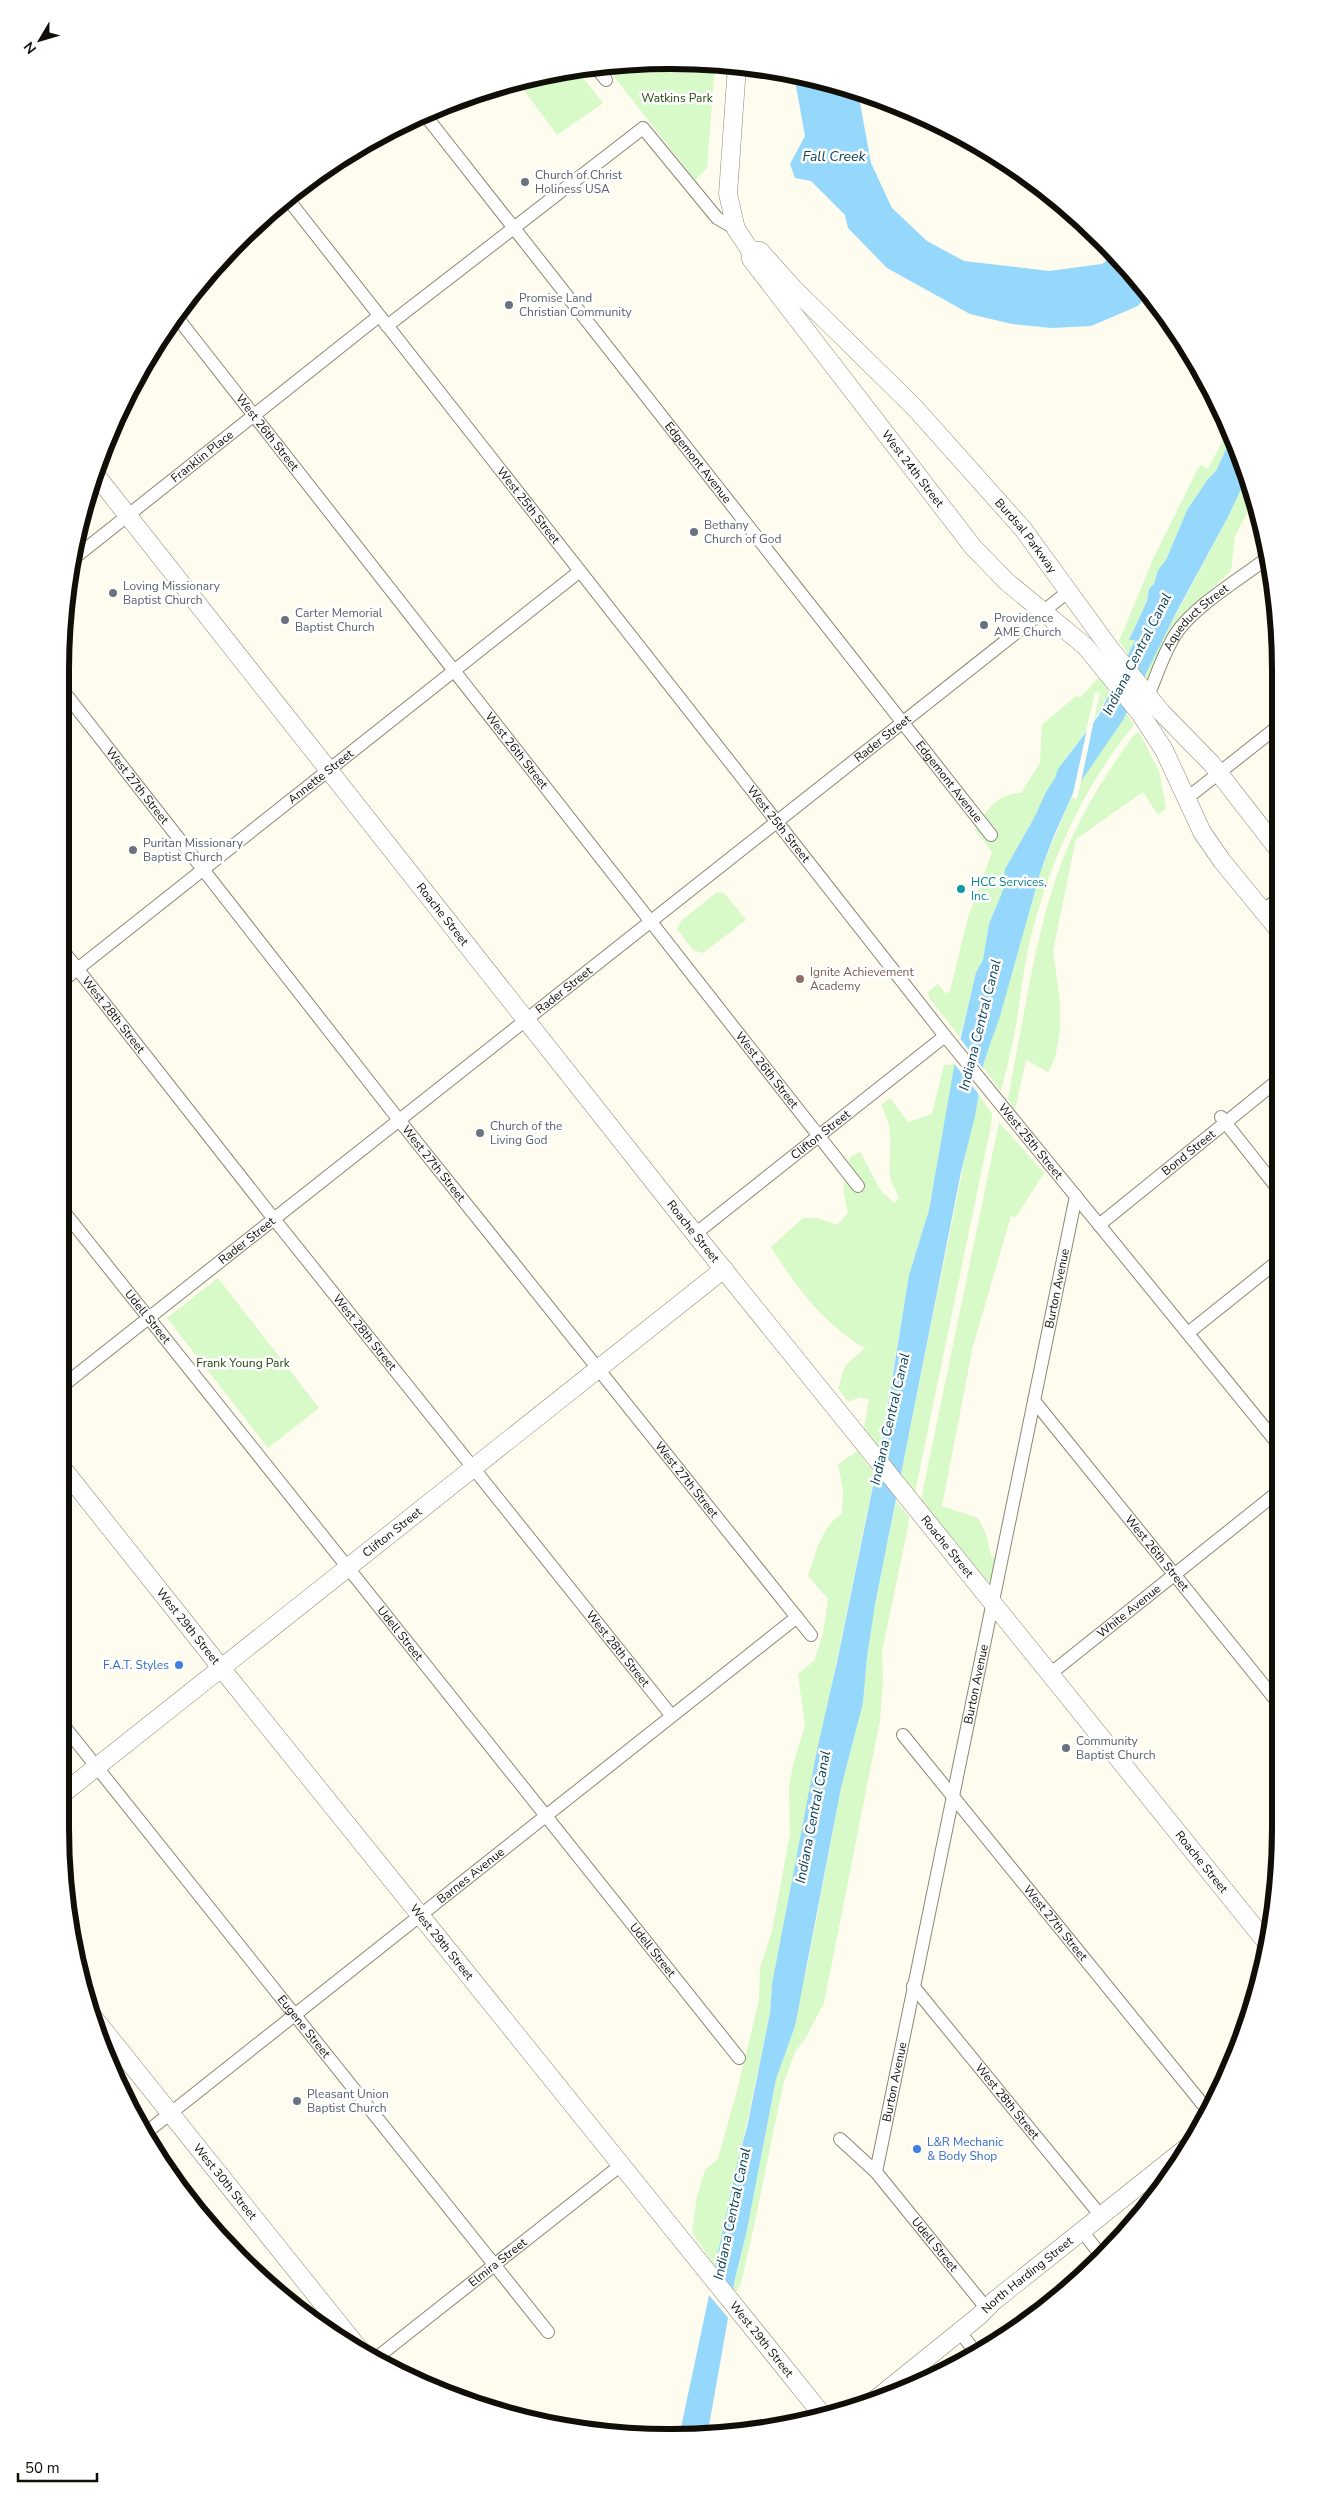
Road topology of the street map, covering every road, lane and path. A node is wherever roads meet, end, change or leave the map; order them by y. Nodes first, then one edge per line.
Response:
1 (601, 73) edge
2 (737, 73) edge
3 (606, 80) dead end
4 (429, 120) edge
5 (291, 204) edge
6 (514, 228) junction
7 (736, 229) junction
8 (750, 250) junction
9 (383, 321) junction
10 (180, 322) edge
11 (254, 416) junction
12 (100, 480) edge
13 (127, 515) junction
14 (80, 553) edge
15 (1262, 562) edge
16 (580, 571) junction
17 (1069, 591) junction
18 (1043, 611) junction
19 (454, 671) junction
20 (1145, 692) junction
21 (69, 698) edge
22 (902, 723) junction
23 (1272, 731) edge
24 (329, 769) junction
25 (1220, 774) junction
26 (1186, 799) junction
27 (776, 822) junction
28 (991, 835) dead end
29 (1272, 843) edge
30 (203, 869) junction
31 (1272, 904) edge
32 (1262, 911) junction
33 (650, 922) junction
34 (1272, 922) edge
35 (69, 958) edge
36 (77, 969) junction
37 (69, 976) edge
38 (525, 1021) junction
39 (947, 1038) junction
40 (1272, 1085) edge
41 (399, 1120) junction
42 (1224, 1120) junction
43 (818, 1136) junction
44 (1272, 1180) edge
45 (858, 1186) dead end
46 (1076, 1196) junction
47 (69, 1218) edge
48 (274, 1219) junction
49 (1099, 1225) junction
50 (695, 1234) junction
51 (1272, 1266) edge
52 (724, 1269) junction
53 (148, 1319) junction
54 (1188, 1333) junction
55 (597, 1369) junction
56 (69, 1381) edge
57 (1035, 1402) junction
58 (1272, 1437) edge
59 (473, 1467) junction
60 (69, 1476) edge
61 (1272, 1495) edge
62 (347, 1568) junction
63 (1175, 1574) junction
64 (993, 1603) junction
65 (797, 1617) junction
66 (811, 1635) dead end
67 (220, 1668) junction
68 (1050, 1674) junction
69 (1272, 1695) edge
70 (671, 1716) junction
71 (69, 1732) edge
72 (903, 1735) dead end
73 (97, 1766) junction
74 (69, 1789) edge
75 (953, 1796) junction
76 (546, 1816) junction
77 (421, 1915) junction
78 (1262, 1937) edge
79 (914, 1986) junction
80 (296, 2015) junction
81 (105, 2032) edge
82 (739, 2058) dead end
83 (1204, 2106) edge
84 (170, 2114) junction
85 (150, 2130) edge
86 (840, 2139) dead end
87 (1173, 2158) edge
88 (621, 2166) junction
89 (876, 2172) junction
90 (1101, 2216) junction
91 (1082, 2231) junction
92 (1098, 2251) edge
93 (495, 2265) junction
94 (987, 2309) junction
95 (548, 2332) dead end
96 (960, 2332) junction
97 (349, 2336) edge
98 (972, 2348) edge
99 (381, 2355) edge
100 (892, 2387) edge
101 (819, 2411) edge

1 - 3 street
2 - 7 street
4 - 6 street, Edgemont Avenue
5 - 9 street, West 25th Street
6 - 7 street, Franklin Place
6 - 9 street, Franklin Place
6 - 22 street, Edgemont Avenue
7 - 8 street, West 24th Street
8 - 17 street, Burdsal Parkway
8 - 18 street, West 24th Street
9 - 11 street, Franklin Place
9 - 16 street, West 25th Street
10 - 11 street, West 26th Street
11 - 13 street, Franklin Place
11 - 19 street, West 26th Street
12 - 13 street, Roache Street
13 - 14 street, Franklin Place
13 - 24 street, Roache Street
15 - 20 street, Aqueduct Street
16 - 19 street, Annette Street
16 - 27 street, West 25th Street
17 - 18 street, Rader Street
17 - 20 street, Burdsal Parkway
18 - 22 street, Rader Street
18 - 26 street, West 24th Street
19 - 24 street, Annette Street
19 - 33 street, West 26th Street
20 - 25 street, Burdsal Parkway
21 - 30 street, West 27th Street
22 - 27 street, Rader Street
22 - 28 street, Edgemont Avenue
23 - 25 street
24 - 30 street, Annette Street
24 - 38 street, Roache Street
25 - 26 street
25 - 29 street, Burdsal Parkway
26 - 32 street
27 - 33 street, Rader Street
27 - 39 street, West 25th Street
30 - 36 street, Annette Street
30 - 41 street, West 27th Street
31 - 32 street
32 - 34 street
33 - 38 street, Rader Street
33 - 43 street, West 26th Street
35 - 36 street, West 28th Street
36 - 37 street, Annette Street
36 - 48 street, West 28th Street
38 - 41 street, Rader Street
38 - 50 street, Roache Street
39 - 43 street, Clifton Street
39 - 46 street, West 25th Street
40 - 42 street, Bond Street
41 - 48 street, Rader Street
41 - 55 street, West 27th Street
42 - 44 street
42 - 49 street, Bond Street
43 - 45 street, West 26th Street
43 - 50 street, Clifton Street
46 - 49 street, West 25th Street
46 - 57 street, Burton Avenue
47 - 53 street, Udell Street
48 - 53 street, Rader Street
48 - 59 street, West 28th Street
49 - 54 street, West 25th Street
50 - 52 street, Roache Street
51 - 54 street
52 - 55 street, Clifton Street
52 - 64 street, Roache Street
53 - 56 street, Rader Street
53 - 62 street, Udell Street
54 - 58 street, West 25th Street
55 - 59 street, Clifton Street
55 - 65 street, West 27th Street
57 - 63 street, West 26th Street
57 - 64 street, Burton Avenue
59 - 62 street, Clifton Street
59 - 70 street, West 28th Street
60 - 67 street, West 29th Street
61 - 63 street, White Avenue
62 - 67 street, Clifton Street
62 - 76 street, Udell Street
63 - 68 street, White Avenue
63 - 69 street, West 26th Street
64 - 68 street, Roache Street
64 - 75 street, Burton Avenue
65 - 66 street, West 27th Street
65 - 70 street, Barnes Avenue
67 - 73 street, Clifton Street
67 - 77 street, West 29th Street
68 - 78 street, Roache Street
70 - 76 street, Barnes Avenue
71 - 73 street, Eugene Street
72 - 75 street, West 27th Street
73 - 74 street, Clifton Street
73 - 80 street, Eugene Street
75 - 79 street, Burton Avenue
75 - 83 street, West 27th Street
76 - 77 street, Barnes Avenue
76 - 82 street, Udell Street
77 - 80 street, Barnes Avenue
77 - 88 street, West 29th Street
79 - 89 street, Burton Avenue
79 - 90 street, West 28th Street
80 - 84 street, Barnes Avenue
80 - 93 street, Eugene Street
81 - 84 street, West 30th Street
84 - 85 street, Barnes Avenue
84 - 97 street, West 30th Street
86 - 89 street, Udell Street
87 - 90 street, North Harding Street
88 - 93 street, Elmira Street
88 - 101 street, West 29th Street
89 - 94 street, Udell Street
90 - 91 street, North Harding Street
91 - 92 street
91 - 94 street, North Harding Street
93 - 95 street, Eugene Street
93 - 99 street, Elmira Street
94 - 96 street, North Harding Street
96 - 98 street
96 - 100 street, North Harding Street

